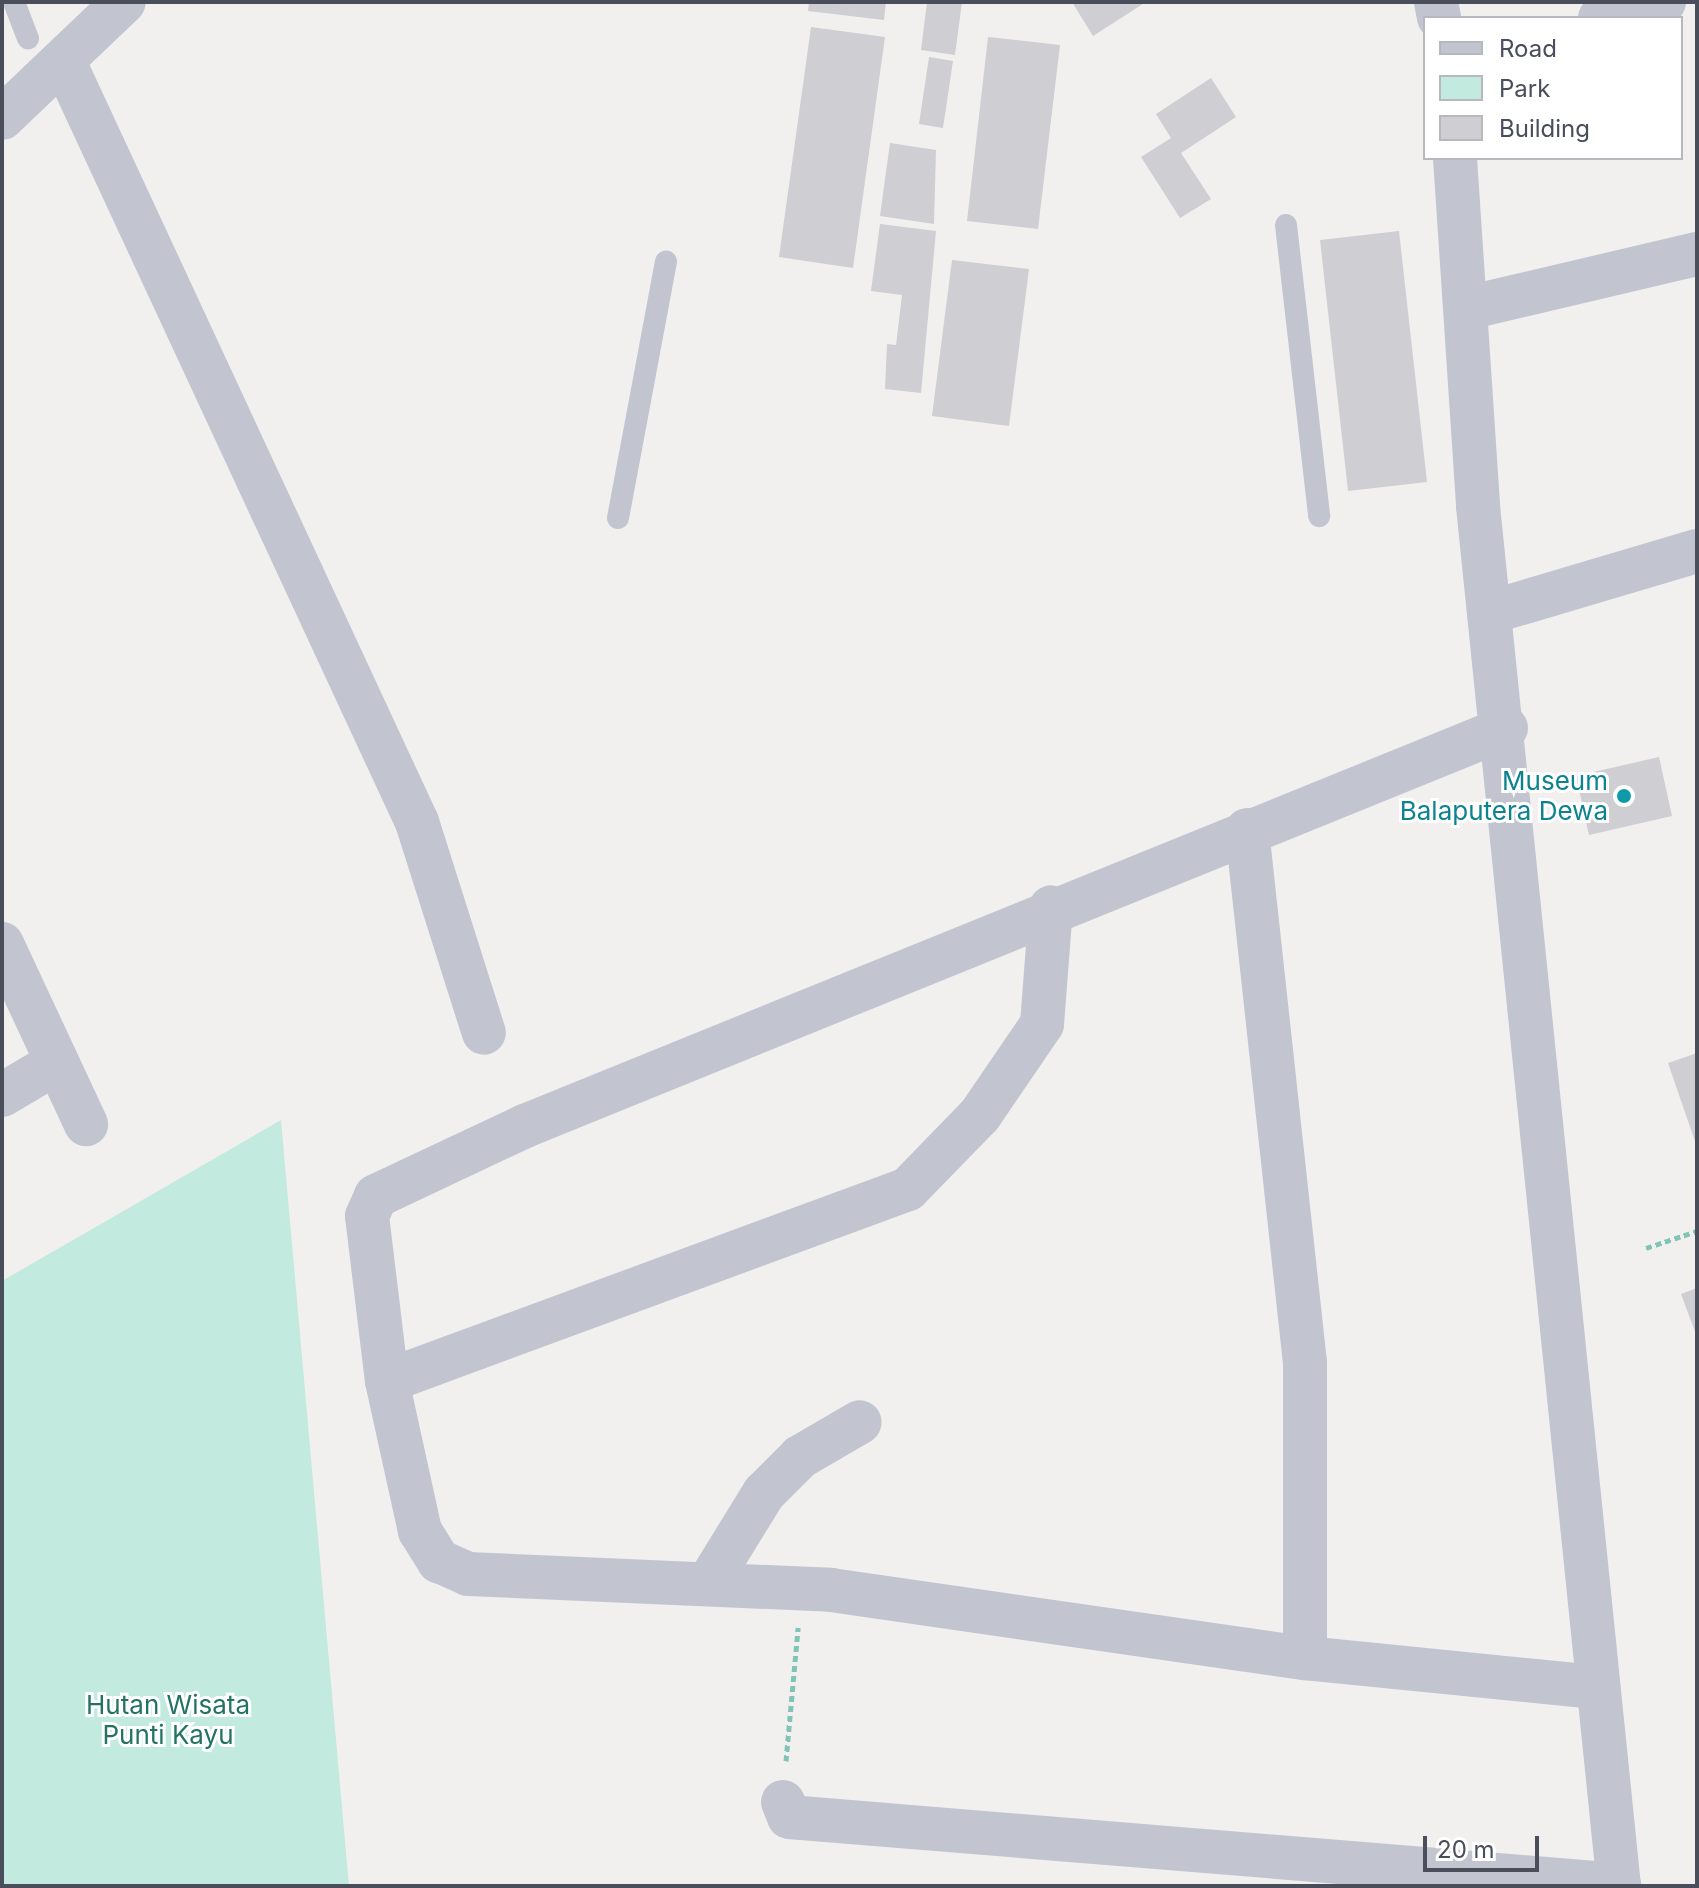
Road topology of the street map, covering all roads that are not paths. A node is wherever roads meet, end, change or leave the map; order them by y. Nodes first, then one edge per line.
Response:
1 (14, 2) edge
2 (124, 2) edge
3 (1664, 2) edge
4 (1608, 16) edge
5 (28, 38) dead end
6 (64, 62) junction
7 (2, 118) edge
8 (1455, 160) edge
9 (1286, 225) dead end
10 (1697, 254) edge
11 (666, 261) dead end
12 (1471, 307) junction
13 (1319, 516) dead end
14 (618, 518) dead end
15 (1697, 551) edge
16 (1491, 612) junction
17 (1506, 728) junction
18 (1247, 830) junction
19 (1051, 907) junction
20 (2, 944) edge
21 (484, 1033) dead end
22 (56, 1063) junction
23 (2, 1095) edge
24 (86, 1124) dead end
25 (387, 1381) junction
26 (860, 1422) dead end
27 (711, 1579) junction
28 (1305, 1658) junction
29 (1596, 1687) junction
30 (783, 1802) road end
31 (1619, 1886) edge

1 - 5 lane
2 - 6 street
3 - 4 street
6 - 7 street
6 - 21 street
8 - 12 street
9 - 13 lane
10 - 12 street
11 - 14 lane
12 - 16 street
15 - 16 street
16 - 17 street
17 - 18 street
17 - 29 street
18 - 19 street
18 - 28 street
19 - 25 street
19 - 25 street
20 - 22 street
22 - 23 street
22 - 24 street
25 - 27 street
26 - 27 street
27 - 28 street
28 - 29 street
29 - 31 street
30 - 31 street

